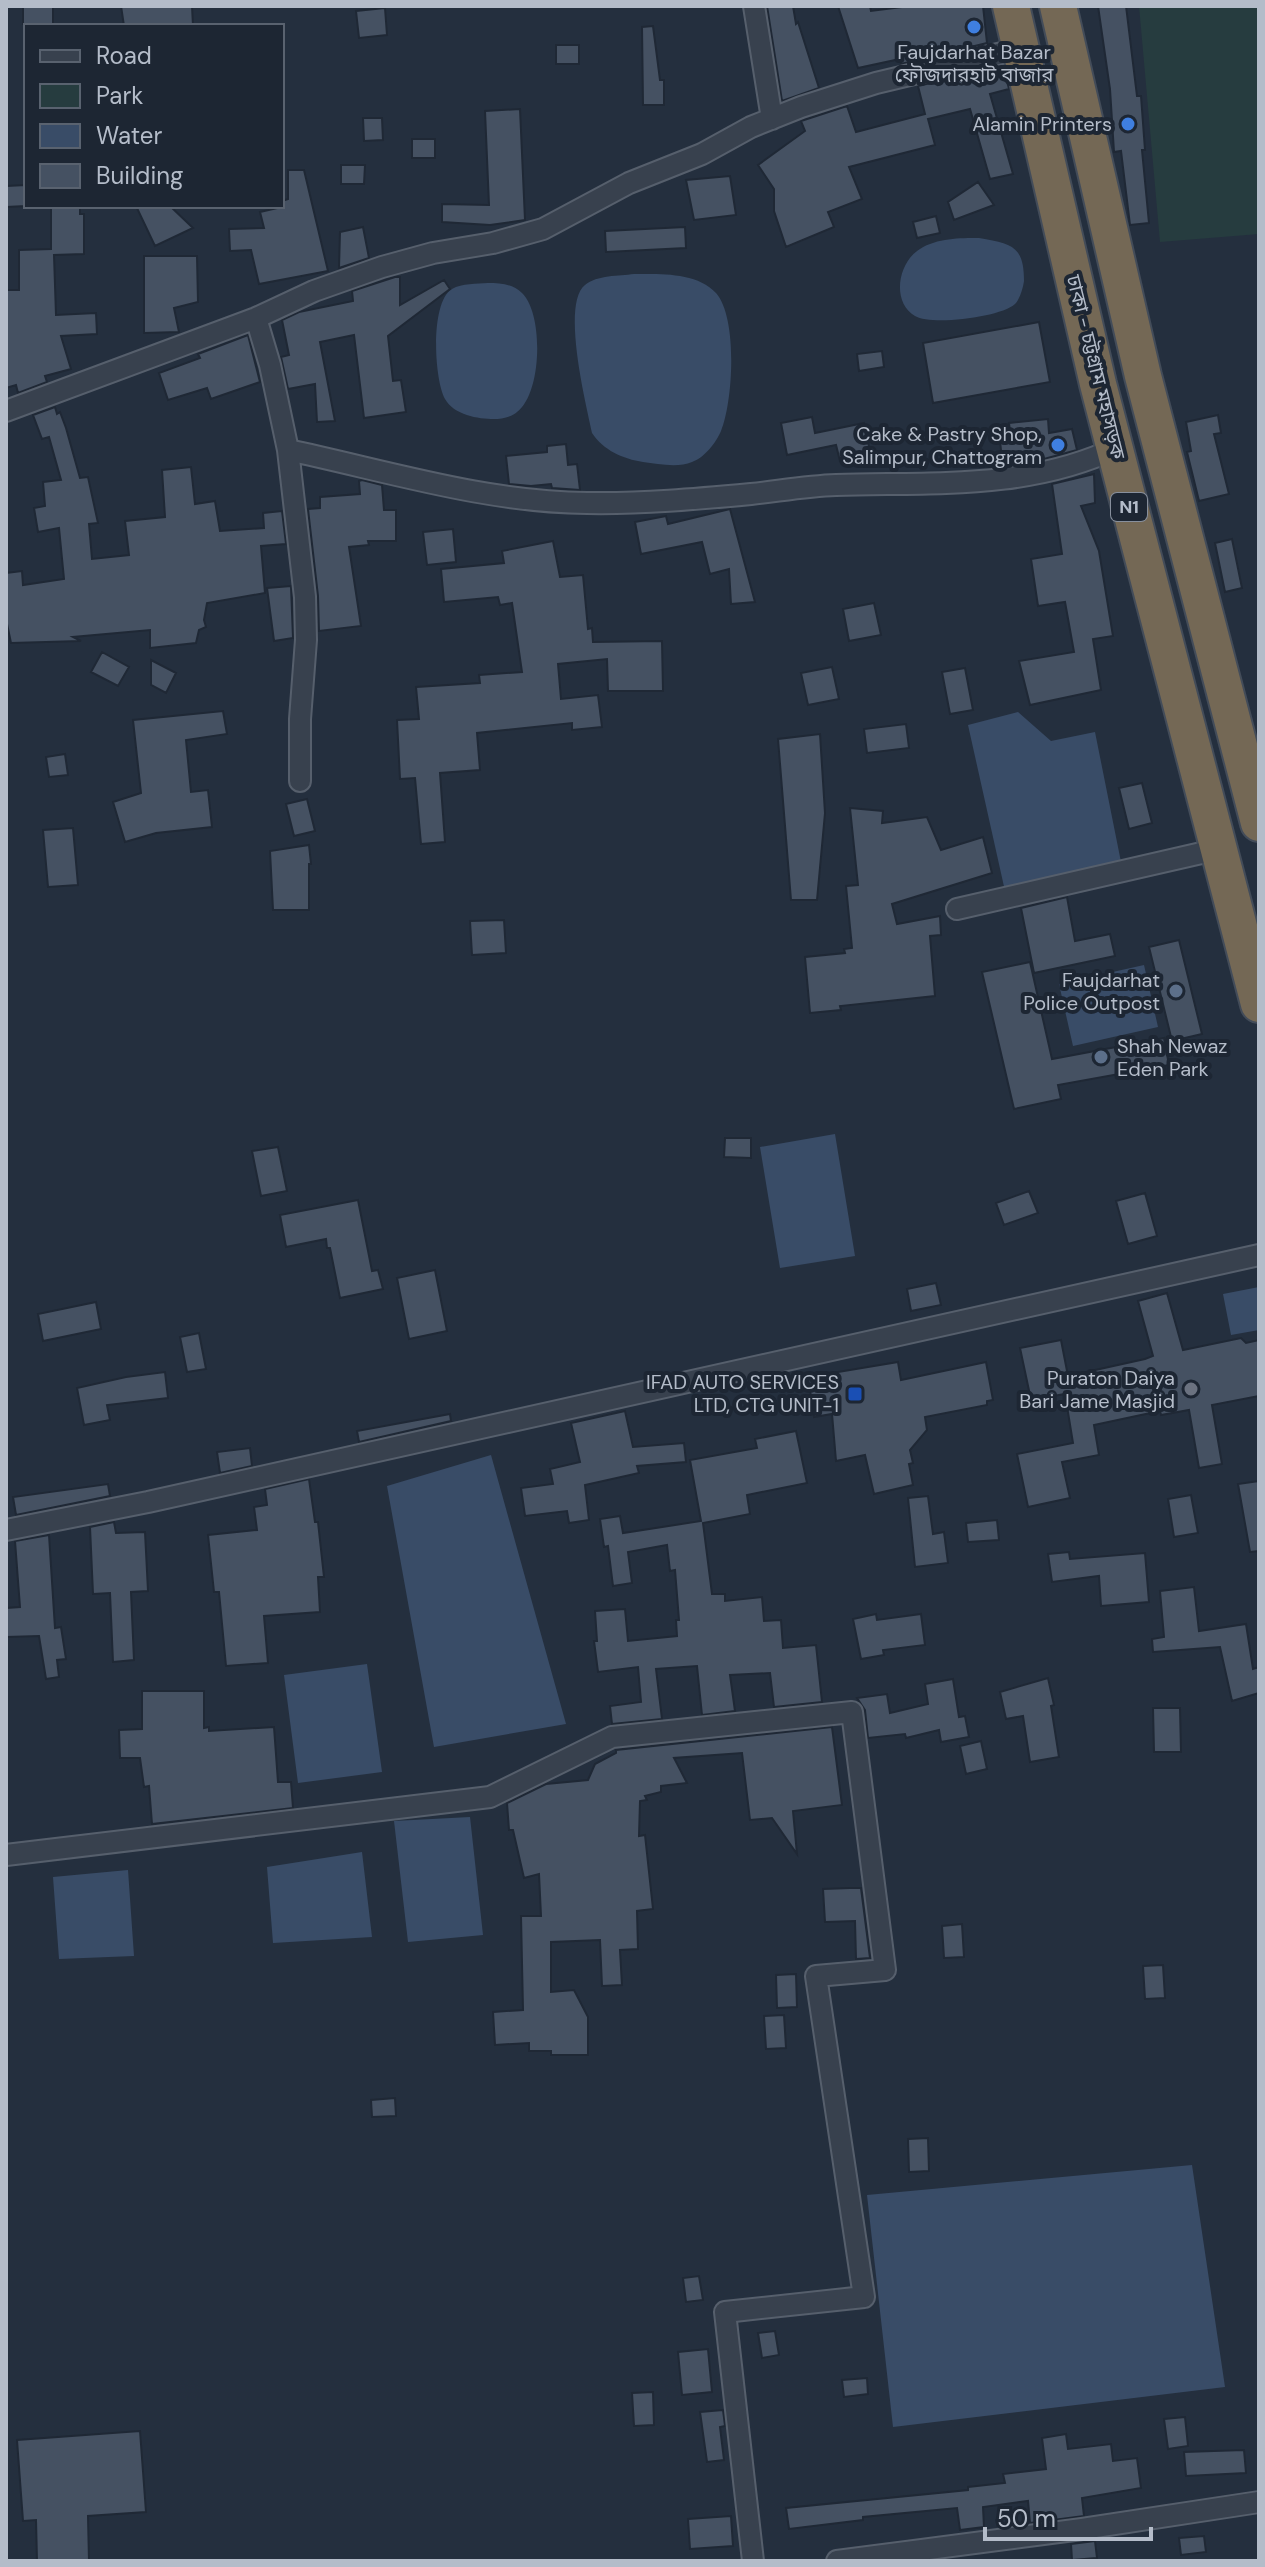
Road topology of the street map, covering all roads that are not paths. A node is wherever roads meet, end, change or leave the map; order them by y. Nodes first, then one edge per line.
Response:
1 (754, 6) edge
2 (1011, 6) edge
3 (1058, 6) edge
4 (1019, 49) junction
5 (772, 119) junction
6 (256, 318) junction
7 (6, 411) edge
8 (1116, 448) junction
9 (288, 450) junction
10 (300, 781) dead end
11 (1259, 823) edge
12 (1219, 849) junction
13 (957, 909) dead end
14 (1259, 1004) edge
15 (1259, 1255) edge
16 (6, 1530) edge
17 (6, 1855) edge
18 (1259, 2502) edge
19 (753, 2561) edge
20 (837, 2561) edge

1 - 5 street
2 - 4 highway, ঢাকা - চট্টগ্রাম মহাসড়ক / N1
3 - 11 highway, N1
4 - 5 street
4 - 8 highway, ঢাকা - চট্টগ্রাম মহাসড়ক / N1
5 - 6 street
6 - 7 street
6 - 9 street
8 - 9 street
8 - 12 highway, ঢাকা - চট্টগ্রাম মহাসড়ক / N1
9 - 10 street
12 - 13 street
12 - 14 highway, ঢাকা - চট্টগ্রাম মহাসড়ক / N1
15 - 16 street
17 - 19 street
18 - 20 street

